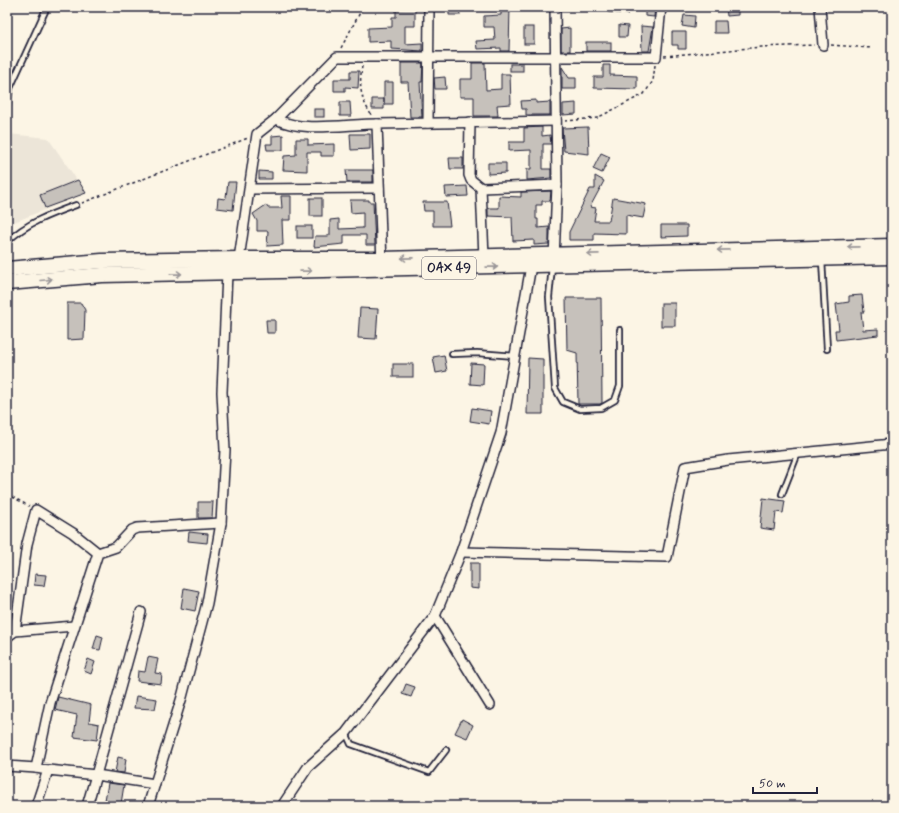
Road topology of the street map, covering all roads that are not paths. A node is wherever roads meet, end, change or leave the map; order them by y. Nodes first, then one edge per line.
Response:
1 (47, 7) edge
2 (429, 7) edge
3 (555, 7) edge
4 (661, 7) edge
5 (820, 7) edge
6 (823, 45) road end
7 (429, 58) junction
8 (556, 58) junction
9 (7, 106) edge
10 (276, 119) junction
11 (556, 121) junction
12 (470, 122) junction
13 (428, 123) junction
14 (377, 124) junction
15 (557, 185) junction
16 (379, 188) junction
17 (481, 188) junction
18 (250, 189) junction
19 (76, 205) road end
20 (7, 242) edge
21 (892, 246) edge
22 (484, 256) junction
23 (822, 258) junction
24 (892, 258) edge
25 (239, 259) junction
26 (554, 260) junction
27 (382, 264) junction
28 (531, 266) junction
29 (153, 267) junction
30 (102, 268) junction
31 (7, 269) edge
32 (227, 273) junction
33 (7, 283) edge
34 (620, 330) dead end
35 (827, 349) dead end
36 (452, 354) dead end
37 (515, 356) junction
38 (892, 444) edge
39 (798, 453) junction
40 (782, 494) dead end
41 (220, 523) junction
42 (461, 552) junction
43 (98, 553) junction
44 (141, 612) dead end
45 (435, 616) junction
46 (74, 626) junction
47 (11, 634) edge
48 (490, 705) dead end
49 (346, 733) junction
50 (446, 750) dead end
51 (7, 766) edge
52 (36, 768) junction
53 (48, 770) junction
54 (96, 775) junction
55 (155, 784) junction
56 (36, 806) edge
57 (87, 806) edge
58 (148, 806) edge
59 (282, 806) edge

1 - 9 lane
2 - 7 street
3 - 8 street
4 - 8 street
5 - 6 street
7 - 8 street
7 - 10 street
7 - 13 street
8 - 11 street
10 - 14 street
10 - 18 street
11 - 12 street
11 - 15 street
12 - 13 street
12 - 17 street
13 - 14 street
14 - 16 street
15 - 17 street
15 - 26 street
16 - 18 street
16 - 27 street
17 - 22 street
18 - 25 street
19 - 20 lane
21 -> 26 main road, OAX 49
22 - 26 main road, OAX 49
22 -> 27 main road, OAX 49
23 - 24 main road, OAX 49
23 - 26 main road, OAX 49
23 - 35 lane
25 - 27 main road, OAX 49
25 - 29 main road, OAX 49
26 - 28 main road, OAX 49
26 - 34 lane
27 -> 28 main road, OAX 49
32 -> 27 main road, OAX 49
28 - 37 street
29 - 30 main road, OAX 49
29 -> 32 main road, OAX 49
30 - 31 main road, OAX 49
33 -> 30 main road, OAX 49
32 - 41 street
36 - 37 lane
37 - 42 street
38 - 39 street
39 - 40 lane
39 - 42 street
41 - 43 street
41 - 55 street
42 - 45 street
43 - 46 street
43 - 47 street
44 - 54 street
45 - 48 street
45 - 49 street
46 - 47 street
46 - 52 street
49 - 50 lane
49 - 59 street
51 - 52 street
52 - 53 street
53 - 54 street
53 - 56 street
54 - 55 street
54 - 57 street
55 - 58 street

